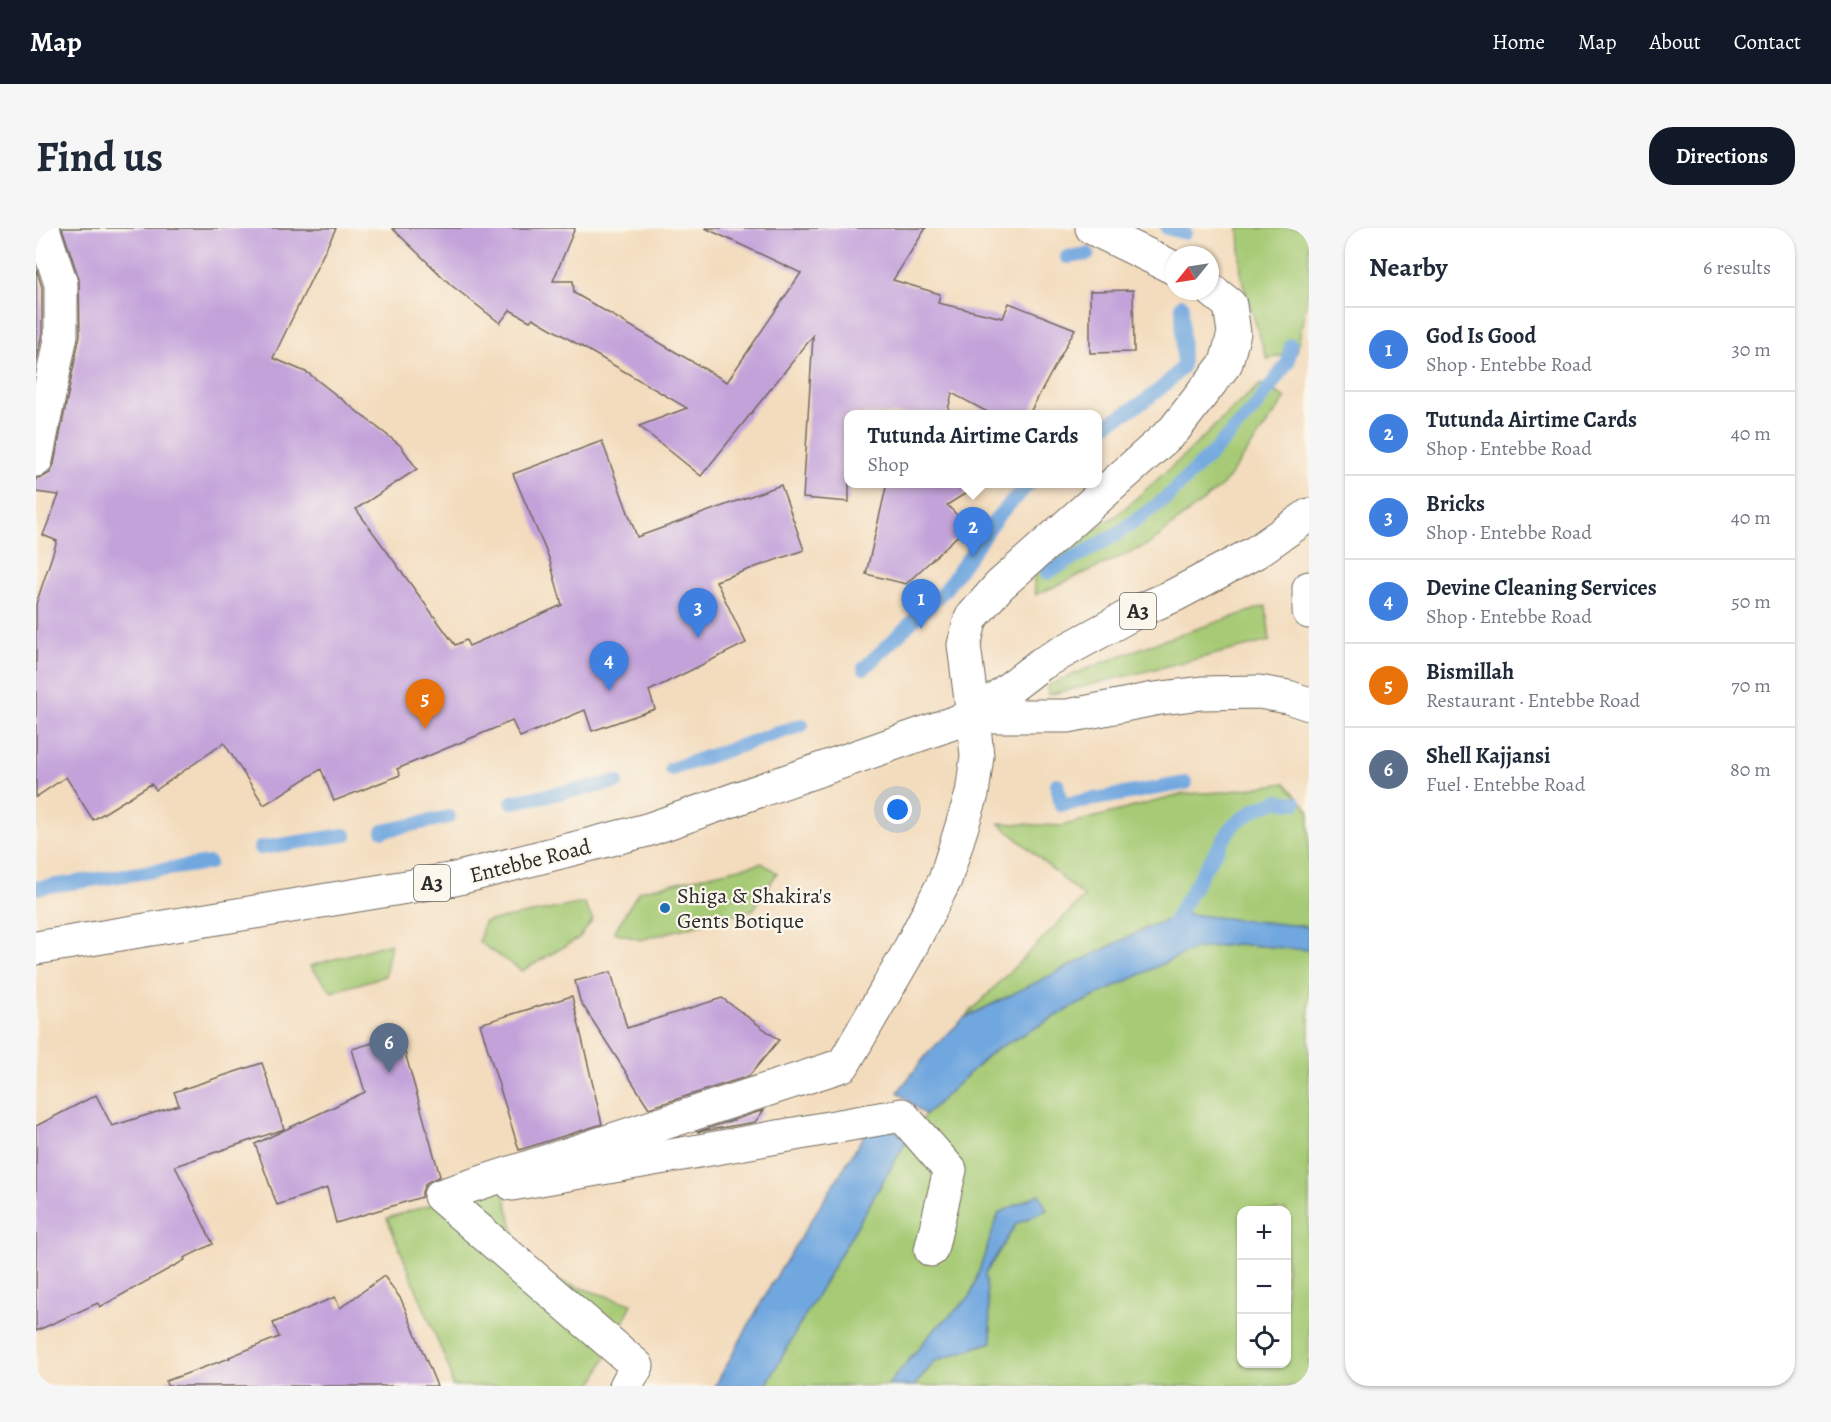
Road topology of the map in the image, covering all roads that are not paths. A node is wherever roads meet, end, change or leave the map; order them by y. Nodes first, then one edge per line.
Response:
1 (40, 228) edge
2 (1092, 228) edge
3 (1165, 264) edge
4 (1219, 296) edge
5 (36, 460) edge
6 (1309, 515) edge
7 (1309, 588) edge
8 (1309, 612) edge
9 (1309, 704) edge
10 (973, 716) junction
11 (36, 948) edge
12 (440, 1196) junction
13 (931, 1250) dead end
14 (626, 1386) edge

1 - 5 street
2 - 3 street
4 - 10 street
6 - 10 street, A3
7 - 8 street
9 - 10 street, A3
10 - 11 street, Entebbe Road / A3
10 - 12 street
12 - 13 street
12 - 14 street

